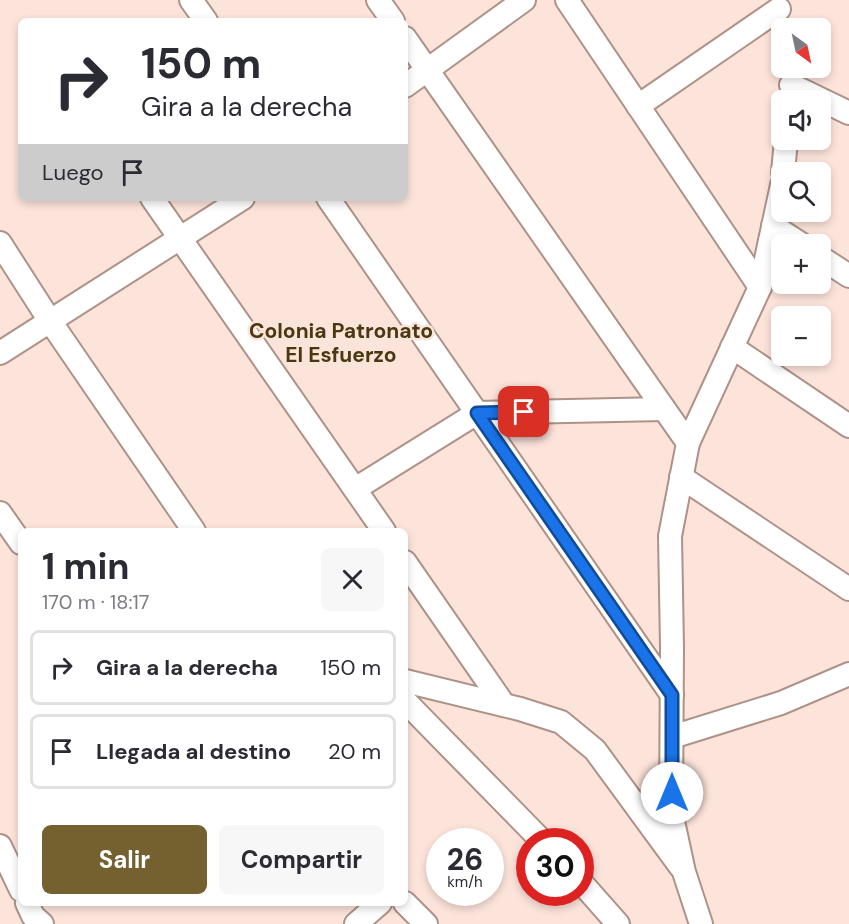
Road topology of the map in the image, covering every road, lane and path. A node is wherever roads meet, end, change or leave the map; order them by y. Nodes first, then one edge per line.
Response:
1 (191, 0) edge
2 (378, 0) edge
3 (524, 0) edge
4 (567, 0) edge
5 (779, 12) edge
6 (204, 18) edge
7 (391, 18) edge
8 (408, 42) edge
9 (427, 70) junction
10 (408, 84) edge
11 (791, 84) edge
12 (638, 106) junction
13 (849, 114) edge
14 (154, 201) edge
15 (238, 201) edge
16 (330, 201) edge
17 (773, 222) edge
18 (772, 226) junction
19 (785, 234) edge
20 (180, 238) junction
21 (0, 243) edge
22 (831, 265) edge
23 (849, 276) edge
24 (760, 287) junction
25 (50, 321) junction
26 (732, 347) junction
27 (0, 353) edge
28 (664, 409) junction
29 (477, 413) junction
30 (849, 426) edge
31 (688, 443) junction
32 (681, 477) junction
33 (355, 489) junction
34 (0, 513) edge
35 (192, 528) edge
36 (382, 528) edge
37 (18, 539) edge
38 (408, 566) edge
39 (849, 590) edge
40 (849, 674) edge
41 (408, 682) edge
42 (672, 695) junction
43 (408, 704) edge
44 (504, 705) junction
45 (672, 737) junction
46 (529, 828) edge
47 (0, 846) edge
48 (684, 872) junction
49 (15, 885) edge
50 (594, 896) edge
51 (28, 906) edge
52 (377, 906) edge
53 (408, 906) edge
54 (42, 924) edge
55 (356, 924) edge
56 (426, 924) edge
57 (618, 924) edge
58 (701, 924) edge

1 - 6 street
2 - 7 street
3 - 9 street
4 - 12 street
5 - 12 street
8 - 9 street
9 - 10 street
9 - 28 street
11 - 13 street
12 - 24 street
14 - 20 street
15 - 20 street
16 - 29 street
17 - 18 street
18 - 19 street
18 - 24 street
20 - 25 street
20 - 33 street
21 - 25 street
22 - 23 street
24 - 26 street
25 - 27 street
25 - 35 street
26 - 30 street
26 - 31 street
28 - 29 street
28 - 31 street
29 - 33 street
29 - 42 street
31 - 32 street
32 - 39 street
32 - 42 street
33 - 36 street
34 - 37 street
38 - 44 street
40 - 45 street
41 - 44 street
42 - 45 street
43 - 46 street
44 - 48 street
45 - 48 street
47 - 49 street
48 - 58 street
50 - 57 street
51 - 54 street
52 - 55 street
53 - 56 street

